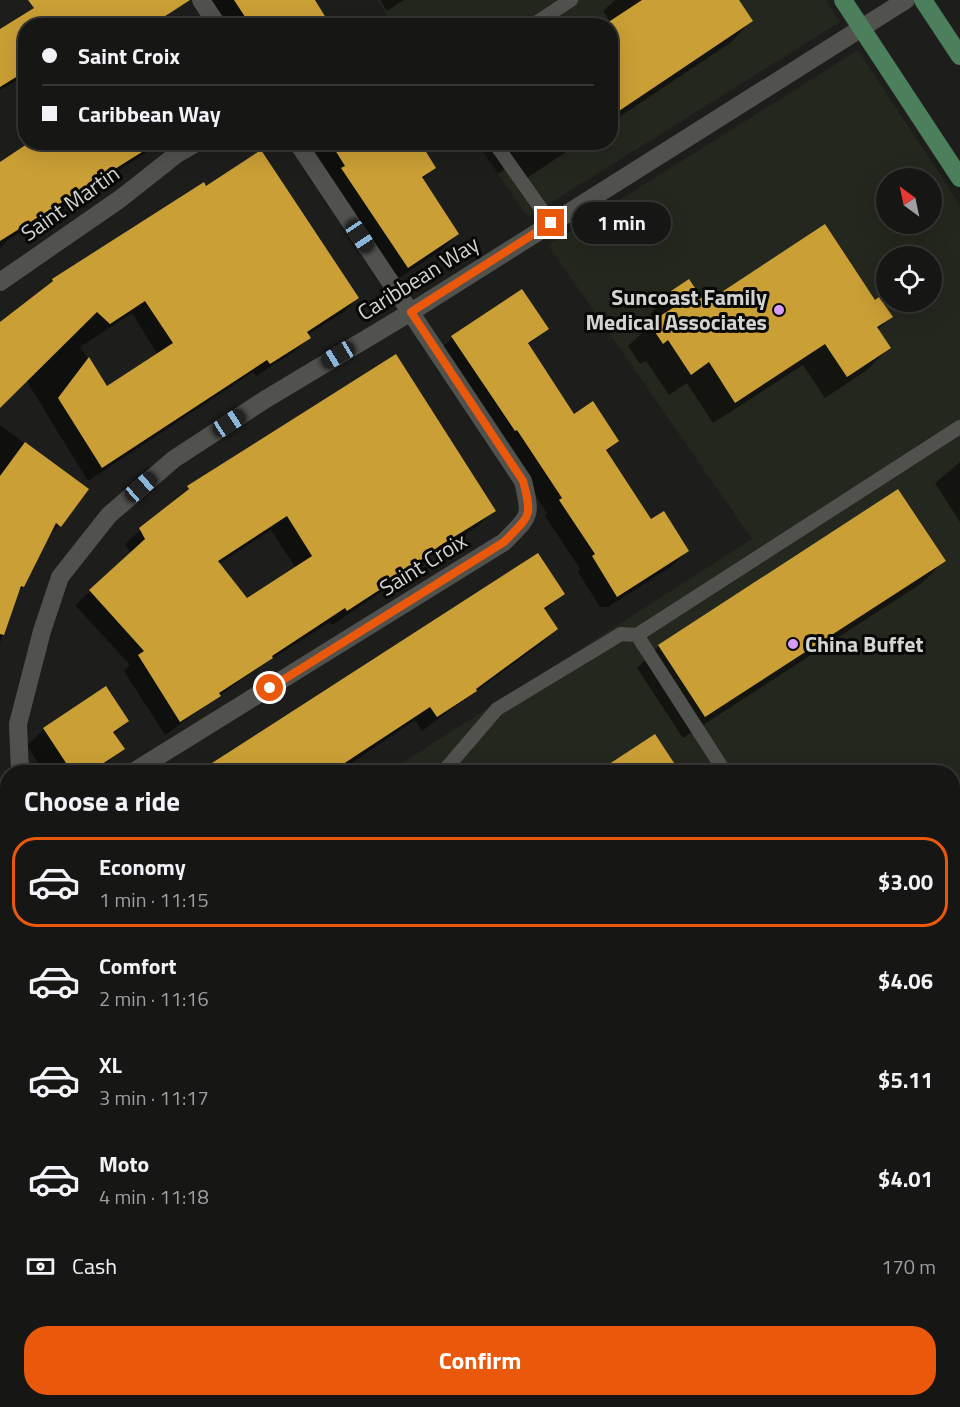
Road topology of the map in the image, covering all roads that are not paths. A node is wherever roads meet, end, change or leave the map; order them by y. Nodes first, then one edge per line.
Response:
1 (201, 0) edge
2 (571, 0) edge
3 (843, 0) edge
4 (906, 0) edge
5 (924, 0) edge
6 (213, 18) edge
7 (543, 18) edge
8 (861, 28) junction
9 (960, 56) edge
10 (184, 150) edge
11 (302, 150) edge
12 (500, 150) edge
13 (960, 178) edge
14 (551, 223) junction
15 (0, 282) edge
16 (411, 312) junction
17 (960, 427) edge
18 (636, 635) junction
19 (20, 765) edge
20 (144, 765) edge
21 (449, 765) edge
22 (720, 765) edge

1 - 6 street
2 - 7 lane
3 - 8 main road
4 - 8 street, Caribbean Way
5 - 9 main road
8 - 13 main road
8 - 14 street, Caribbean Way
10 - 15 street, Saint Martin
11 - 16 street, Saint Croix
12 - 14 lane
14 - 16 street, Caribbean Way
16 - 19 street, Caribbean Way
16 - 20 street, Saint Croix
17 - 18 lane
18 - 21 lane
18 - 22 lane

